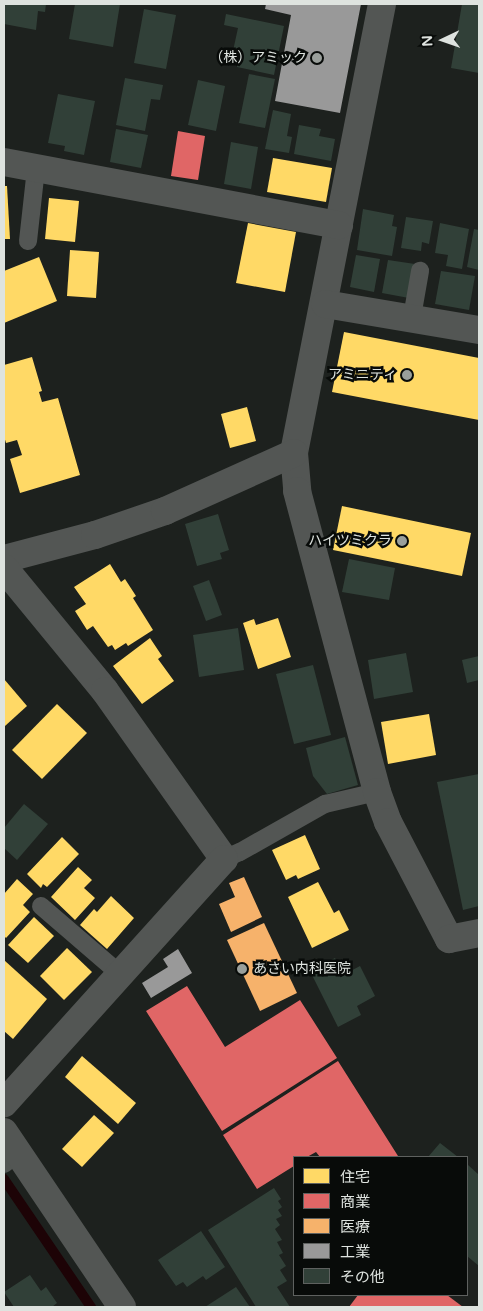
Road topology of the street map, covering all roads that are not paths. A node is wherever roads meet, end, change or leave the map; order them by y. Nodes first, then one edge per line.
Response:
1 (382, 4) edge
2 (4, 162) edge
3 (36, 168) junction
4 (340, 224) junction
5 (28, 241) dead end
6 (420, 271) dead end
7 (325, 304) junction
8 (412, 317) junction
9 (479, 330) edge
10 (294, 453) junction
11 (4, 558) edge
12 (4, 568) edge
13 (377, 792) junction
14 (224, 859) junction
15 (42, 906) dead end
16 (479, 933) edge
17 (120, 974) junction
18 (4, 1102) edge
19 (9, 1150) edge
20 (115, 1304) edge

1 - 4 street
2 - 3 street
3 - 4 street
3 - 5 lane
4 - 7 street
6 - 8 lane
7 - 8 street
7 - 10 street
8 - 9 street
10 - 11 street
10 - 13 street
12 - 14 street
13 - 14 lane
13 - 16 street
14 - 17 street
15 - 17 lane
17 - 18 street
19 - 20 street

